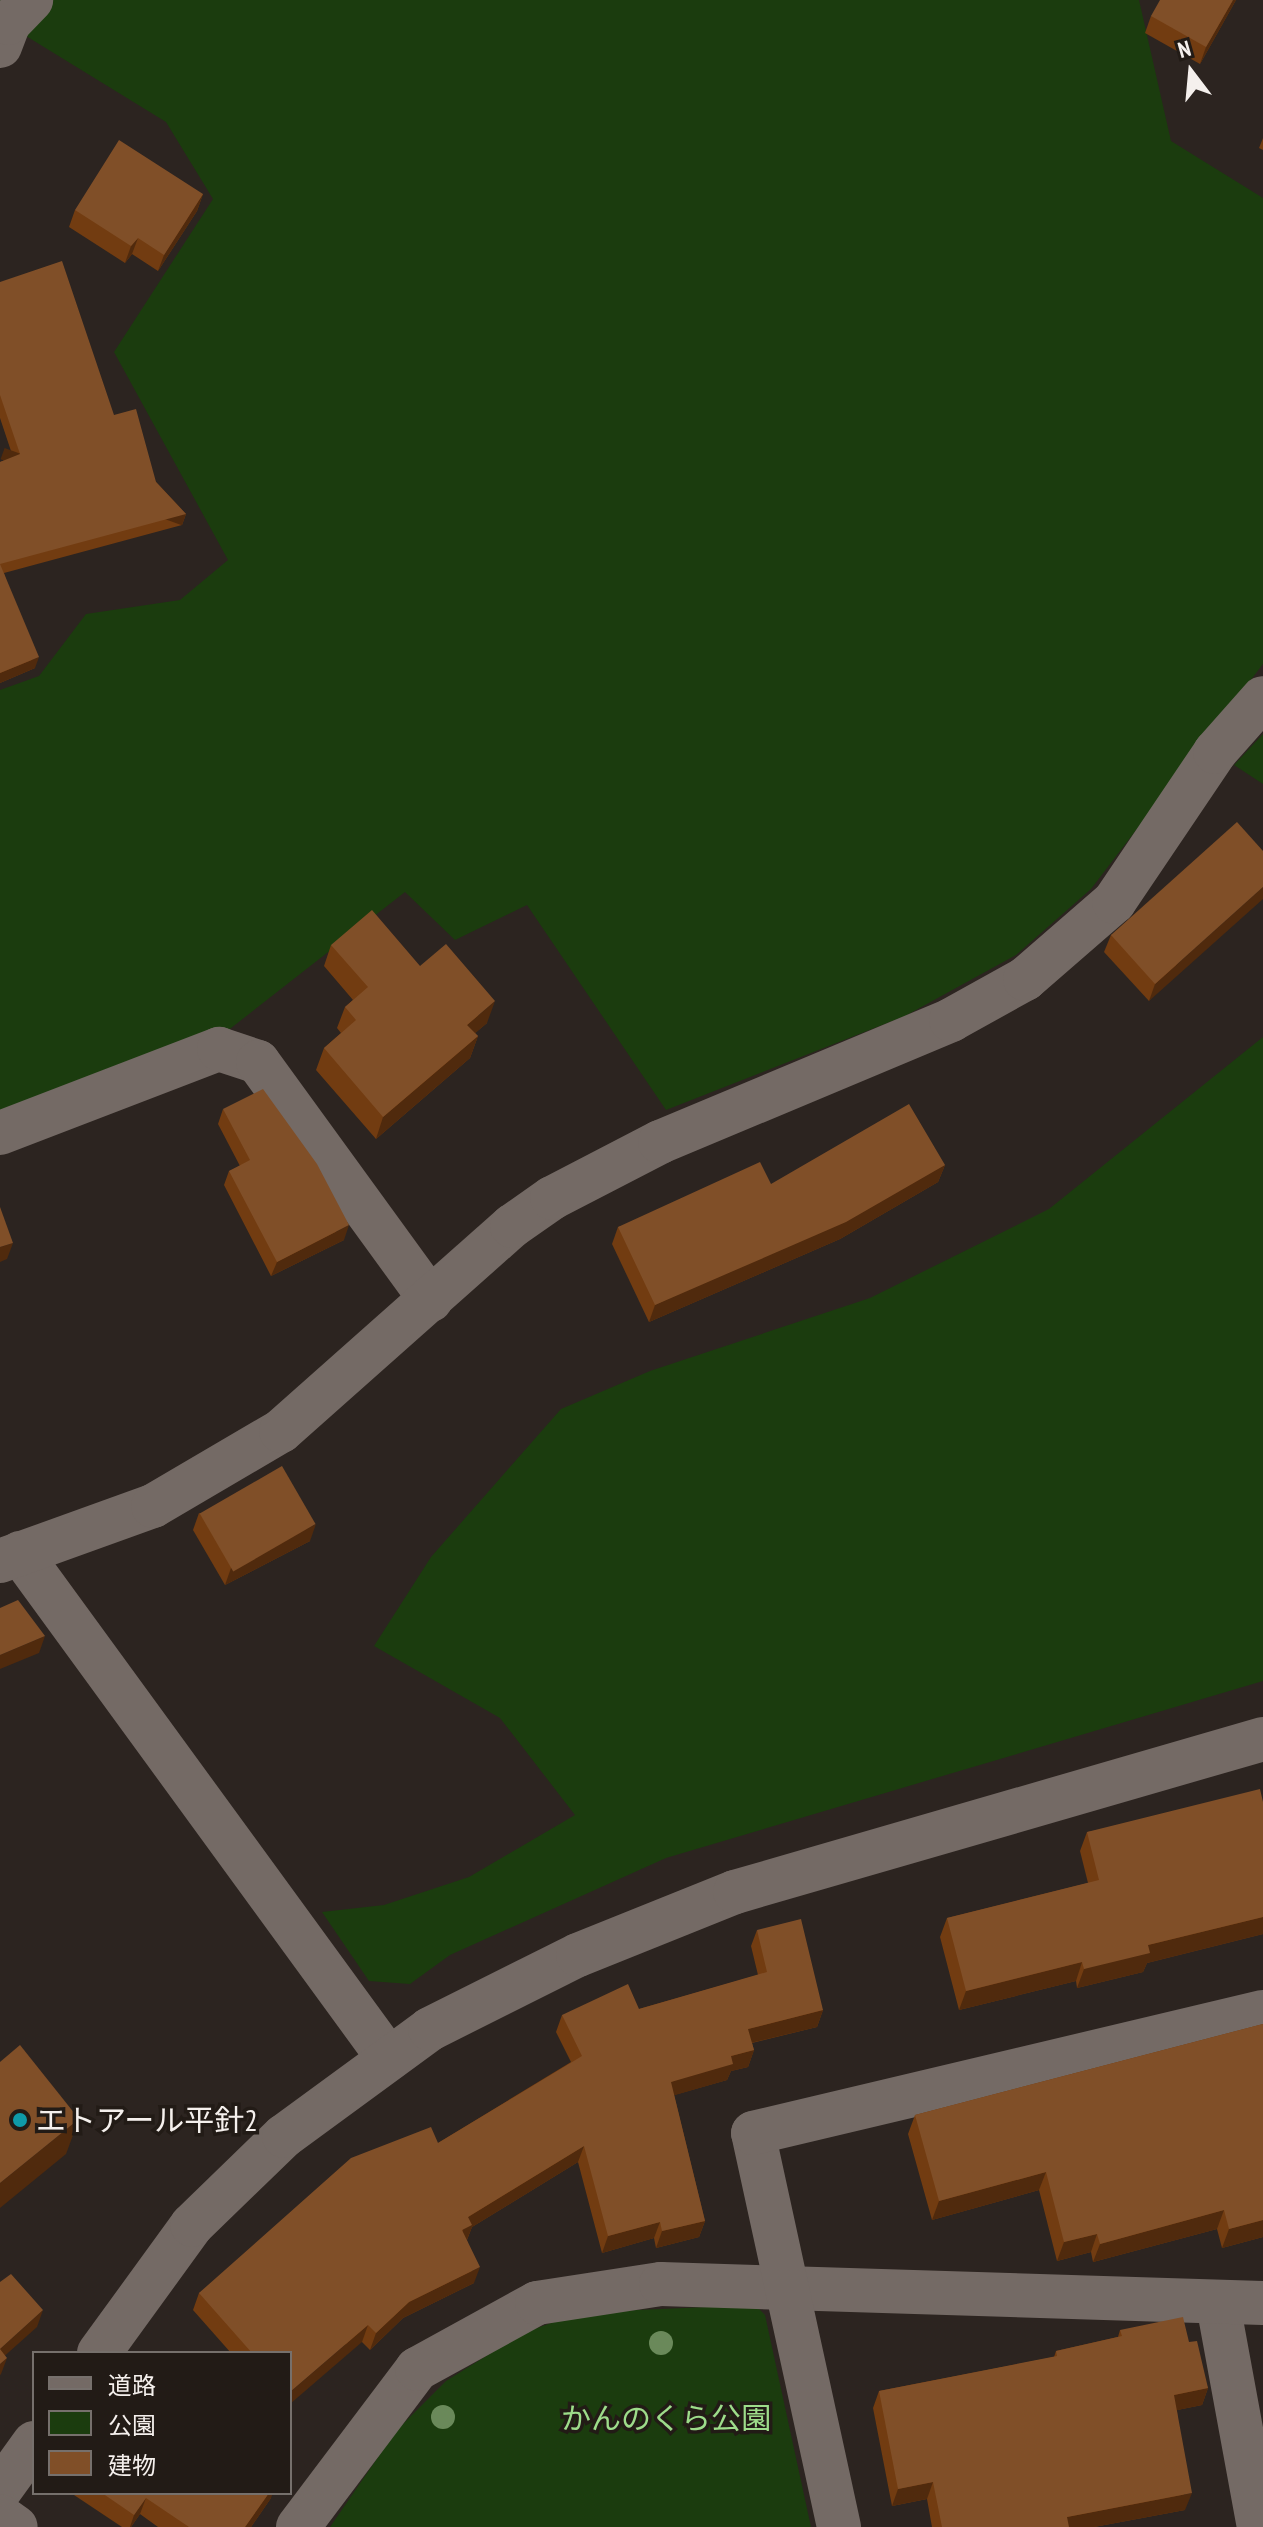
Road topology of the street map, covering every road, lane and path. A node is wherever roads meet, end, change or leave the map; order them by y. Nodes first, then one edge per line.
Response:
1 (31, 0) edge
2 (0, 46) edge
3 (1263, 698) edge
4 (0, 1133) edge
5 (431, 1300) junction
6 (10, 1557) edge
7 (1263, 1739) edge
8 (1263, 2012) edge
9 (389, 2059) junction
10 (787, 2284) junction
11 (1263, 2303) edge
12 (1218, 2304) junction
13 (100, 2351) edge
14 (32, 2446) edge
15 (0, 2490) edge
16 (0, 2516) edge
17 (16, 2527) edge
18 (298, 2527) edge
19 (839, 2527) edge
20 (1259, 2527) edge

1 - 2 street
3 - 5 street
4 - 5 street
5 - 6 street
6 - 9 street
7 - 9 street
8 - 10 street
9 - 13 street
10 - 12 street
10 - 18 street
10 - 19 street
11 - 12 street
12 - 20 street
14 - 15 street
16 - 17 street

